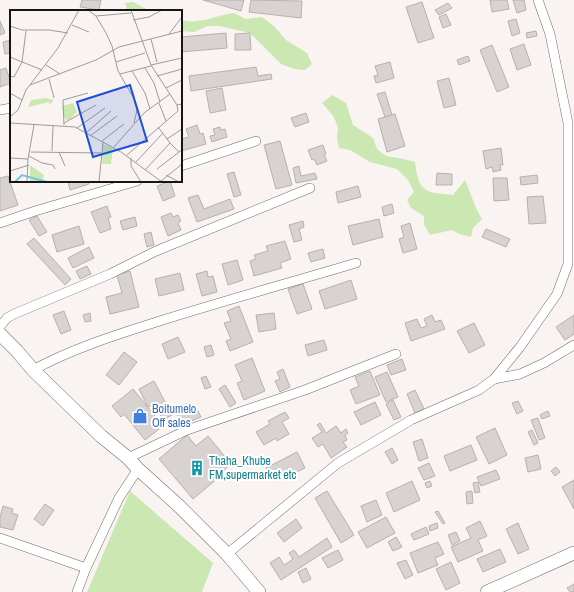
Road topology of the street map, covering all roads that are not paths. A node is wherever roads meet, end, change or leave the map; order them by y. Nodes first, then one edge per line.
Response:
1 (538, 0) edge
2 (10, 108) edge
3 (0, 110) edge
4 (256, 141) dead end
5 (182, 166) edge
6 (134, 182) edge
7 (310, 188) dead end
8 (0, 223) edge
9 (356, 263) dead end
10 (0, 326) edge
11 (0, 334) edge
12 (574, 345) edge
13 (396, 354) dead end
14 (32, 370) junction
15 (494, 379) junction
16 (128, 458) junction
17 (138, 469) junction
18 (0, 538) edge
19 (574, 553) edge
20 (227, 554) junction
21 (86, 568) junction
22 (77, 592) edge
23 (259, 592) edge
24 (487, 592) edge

1 - 15 street
2 - 3 street
4 - 5 street
6 - 8 street
7 - 10 street
9 - 14 street
11 - 14 main road
12 - 15 street
13 - 16 street
14 - 16 main road
15 - 20 street
16 - 17 main road
17 - 20 main road
17 - 21 street
18 - 21 street
19 - 24 main road
20 - 23 main road
21 - 22 street

